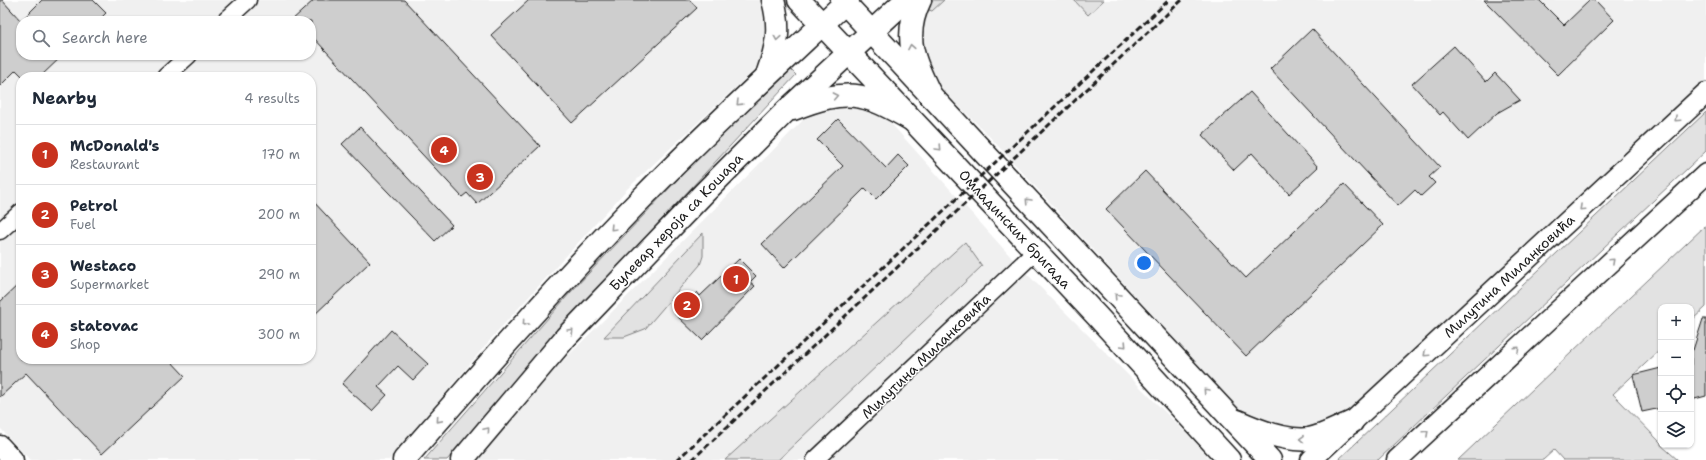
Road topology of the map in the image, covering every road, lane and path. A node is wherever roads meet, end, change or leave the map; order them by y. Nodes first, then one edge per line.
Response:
1 (248, 0) edge
2 (773, 0) edge
3 (799, 0) edge
4 (906, 0) edge
5 (920, 0) edge
6 (845, 1) edge
7 (230, 16) edge
8 (821, 24) junction
9 (871, 33) junction
10 (848, 54) junction
11 (184, 60) edge
12 (170, 72) edge
13 (767, 76) junction
14 (1706, 93) edge
15 (931, 96) junction
16 (785, 112) junction
17 (912, 120) junction
18 (1706, 174) edge
19 (16, 217) edge
20 (0, 231) edge
21 (1036, 251) junction
22 (1233, 419) junction
23 (1352, 422) junction
24 (0, 446) edge
25 (1216, 451) edge
26 (13, 460) edge
27 (404, 460) edge
28 (462, 460) edge
29 (815, 460) edge
30 (1229, 460) edge
31 (1270, 460) edge
32 (1312, 460) edge
33 (1397, 460) edge

1 - 7 street
2 -> 13 main road
3 - 8 main road, Омладинских бригада
4 - 9 main road, Булевар хероја са Кошара
15 -> 5 main road
6 - 8 main road
6 - 9 main road, Омладинских бригада
8 - 10 main road, Омладинских бригада
8 - 13 main road
9 - 10 main road, Булевар хероја са Кошара
9 - 15 main road, Омладинских бригада
10 - 16 main road, Булевар хероја са Кошара
10 - 17 main road, Омладинских бригада
11 - 12 street
13 -> 27 main road
14 -> 23 street, Милутина Миланковића
22 -> 15 main road, Омладинских бригада
16 -> 17 main road
28 -> 16 main road, Булевар хероја са Кошара
17 -> 21 main road, Омладинских бригада
33 -> 18 street
19 - 20 street
21 -> 25 main road, Омладинских бригада
21 - 29 street, Милутина Миланковића
23 -> 22 main road
22 - 31 main road, Омладинских бригада
23 - 32 street, Милутина Миланковића
24 - 26 street
25 - 30 main road, Омладинских бригада

